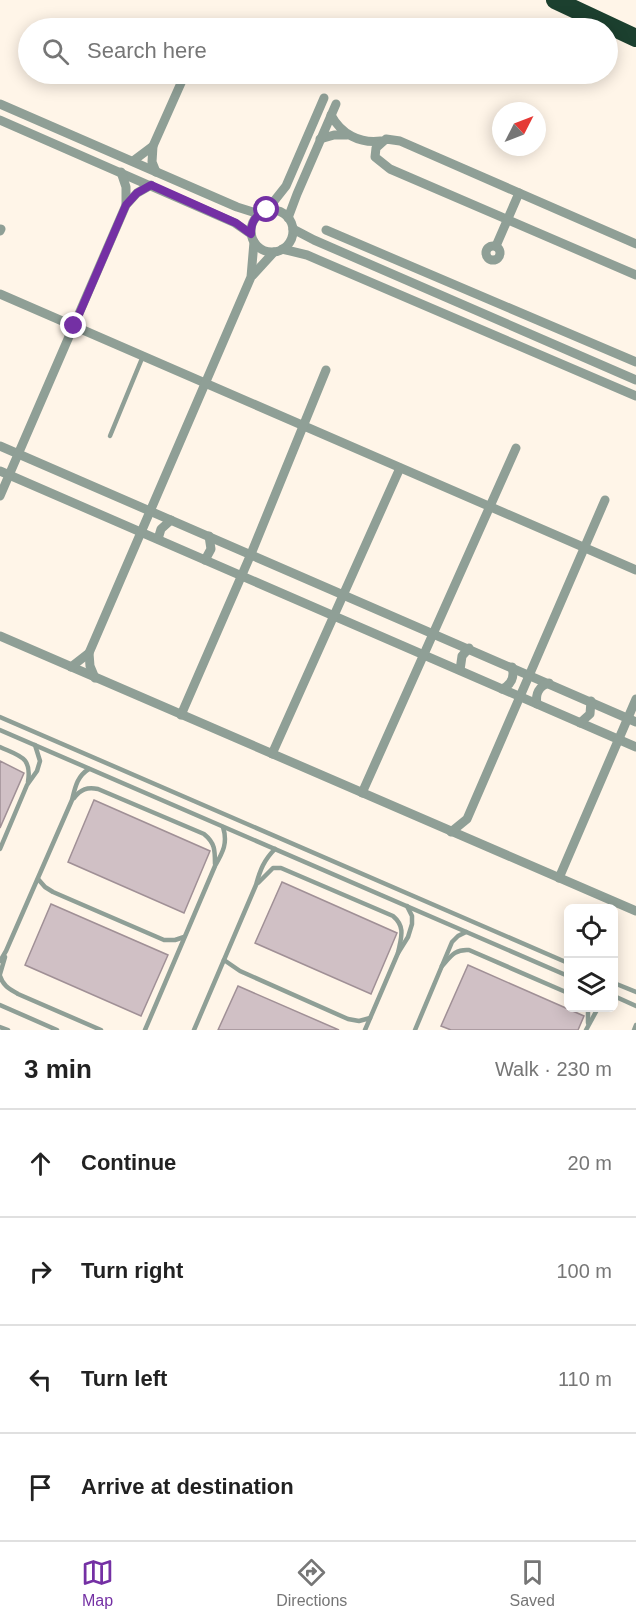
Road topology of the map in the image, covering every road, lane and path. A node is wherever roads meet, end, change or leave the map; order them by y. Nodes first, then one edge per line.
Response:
1 (555, 0) edge
2 (593, 18) edge
3 (618, 30) edge
4 (636, 38) edge
5 (181, 84) edge
6 (324, 98) dead end
7 (0, 104) edge
8 (336, 104) dead end
9 (331, 115) junction
10 (0, 120) edge
11 (349, 135) junction
12 (360, 139) junction
13 (320, 140) junction
14 (381, 141) junction
15 (153, 146) junction
16 (375, 157) junction
17 (133, 161) junction
18 (121, 172) junction
19 (156, 172) junction
20 (151, 185) junction
21 (519, 193) junction
22 (126, 205) junction
23 (263, 212) junction
24 (288, 218) junction
25 (508, 220) junction
26 (293, 230) junction
27 (326, 230) dead end
28 (253, 238) junction
29 (636, 244) edge
30 (496, 246) dead end
31 (278, 251) junction
32 (636, 275) edge
33 (251, 277) junction
34 (0, 294) edge
35 (476, 294) junction
36 (469, 308) junction
37 (74, 326) junction
38 (143, 356) junction
39 (636, 362) edge
40 (326, 370) dead end
41 (636, 380) edge
42 (205, 383) junction
43 (636, 396) edge
44 (304, 426) junction
45 (110, 436) dead end
46 (0, 448) edge
47 (516, 448) dead end
48 (19, 454) junction
49 (1, 457) edge
50 (400, 468) junction
51 (4, 473) edge
52 (0, 496) edge
53 (605, 500) dead end
54 (490, 507) junction
55 (150, 511) junction
56 (171, 520) junction
57 (141, 532) junction
58 (209, 536) junction
59 (158, 539) junction
60 (583, 547) junction
61 (251, 554) junction
62 (205, 560) junction
63 (636, 570) edge
64 (241, 576) junction
65 (344, 595) junction
66 (335, 616) junction
67 (434, 633) junction
68 (0, 636) edge
69 (469, 648) junction
70 (89, 653) junction
71 (424, 655) junction
72 (71, 666) junction
73 (512, 667) junction
74 (460, 670) junction
75 (528, 674) junction
76 (95, 678) junction
77 (549, 683) junction
78 (502, 689) junction
79 (518, 696) junction
80 (636, 699) edge
81 (591, 701) junction
82 (537, 704) junction
83 (181, 715) junction
84 (0, 717) edge
85 (632, 720) edge
86 (580, 723) junction
87 (0, 730) edge
88 (619, 740) junction
89 (35, 745) junction
90 (0, 747) edge
91 (636, 747) edge
92 (272, 754) junction
93 (90, 769) junction
94 (27, 785) junction
95 (362, 793) junction
96 (72, 800) junction
97 (466, 819) junction
98 (223, 827) junction
99 (451, 832) junction
100 (470, 840) junction
101 (0, 849) edge
102 (275, 849) junction
103 (215, 866) junction
104 (559, 878) junction
105 (38, 879) junction
106 (256, 885) junction
107 (407, 906) junction
108 (636, 911) edge
109 (466, 932) junction
110 (184, 937) junction
111 (6, 951) junction
112 (398, 953) junction
113 (224, 960) junction
114 (0, 961) edge
115 (564, 961) edge
116 (442, 966) junction
117 (564, 974) edge
118 (0, 975) edge
119 (618, 985) edge
120 (564, 991) edge
121 (636, 992) edge
122 (618, 998) edge
123 (0, 1005) edge
124 (636, 1006) edge
125 (588, 1012) edge
126 (596, 1012) edge
127 (370, 1018) junction
128 (147, 1021) junction
129 (636, 1025) edge
130 (0, 1027) edge
131 (587, 1027) edge
132 (8, 1030) edge
133 (57, 1030) edge
134 (101, 1030) edge
135 (140, 1030) edge
136 (145, 1030) edge
137 (194, 1030) edge
138 (364, 1030) edge
139 (415, 1030) edge
140 (634, 1030) edge

1 - 2 highway
3 - 4 highway
5 - 15 street
6 - 23 street
7 - 17 street
8 - 9 street
9 - 11 street
9 - 13 street
10 - 18 street
11 - 12 street
11 - 13 street
12 - 14 street
12 - 16 street
13 - 24 street
14 - 16 street
14 - 21 street
15 - 17 street
15 - 19 street
16 - 25 street
17 - 19 street
18 - 20 street
18 - 22 street
19 - 23 street
20 - 22 street
20 - 28 street
21 - 25 street
21 - 29 street
22 - 37 street
23 - 24 street
23 - 28 street
24 - 26 street
25 - 30 street
25 - 32 street
26 - 31 street
26 - 36 street
27 - 35 street
28 - 31 street
28 - 33 street
31 - 33 street
31 - 43 street
33 - 42 street
34 - 37 street
35 - 36 street
35 - 39 street
36 - 41 street
37 - 38 street
37 - 48 street
38 - 42 street
38 - 45 lane
40 - 44 street
42 - 44 street
42 - 55 street
44 - 50 street
44 - 61 street
46 - 48 street
46 - 49 street
47 - 54 street
48 - 51 street
48 - 55 street
50 - 54 street
50 - 65 street
51 - 52 street
51 - 57 street
53 - 60 street
54 - 60 street
54 - 67 street
55 - 56 street
55 - 57 street
56 - 58 street
56 - 59 street
57 - 59 street
57 - 70 street
58 - 61 street
58 - 62 street
59 - 62 street
60 - 63 street
60 - 75 street
61 - 64 street
61 - 65 street
62 - 64 street
64 - 66 street
64 - 83 street
65 - 66 street
65 - 67 street
66 - 71 street
66 - 92 street
67 - 69 street
67 - 71 street
68 - 72 street
69 - 73 street
69 - 74 street
70 - 72 street
70 - 76 street
71 - 74 street
71 - 95 street
72 - 76 street
73 - 75 street
73 - 78 street
74 - 78 street
75 - 77 street
75 - 79 street
76 - 83 street
77 - 81 street
77 - 82 street
78 - 79 street
79 - 82 street
79 - 97 street
80 - 85 street
81 - 85 street
81 - 86 street
82 - 86 street
83 - 92 street
84 - 115 lane
85 - 88 street
86 - 88 street
87 - 89 lane
88 - 91 street
88 - 104 street
89 - 93 lane
89 - 94 lane
90 - 94 lane
92 - 95 street
93 - 96 lane
93 - 98 lane
94 - 101 lane
95 - 99 street
96 - 103 lane
96 - 105 lane
97 - 99 street
97 - 100 street
98 - 102 lane
98 - 103 lane
99 - 100 street
100 - 104 street
102 - 106 lane
102 - 107 lane
103 - 110 lane
104 - 108 street
105 - 110 lane
105 - 111 lane
106 - 112 lane
106 - 113 lane
107 - 109 lane
107 - 112 lane
109 - 116 lane
109 - 117 lane
110 - 128 lane
111 - 114 lane
111 - 118 lane
112 - 127 lane
113 - 127 lane
113 - 137 lane
116 - 120 lane
116 - 139 lane
118 - 134 lane
119 - 121 lane
122 - 124 lane
123 - 133 lane
125 - 131 lane
126 - 131 lane
127 - 138 lane
128 - 135 lane
128 - 136 lane
129 - 140 lane
130 - 132 lane

